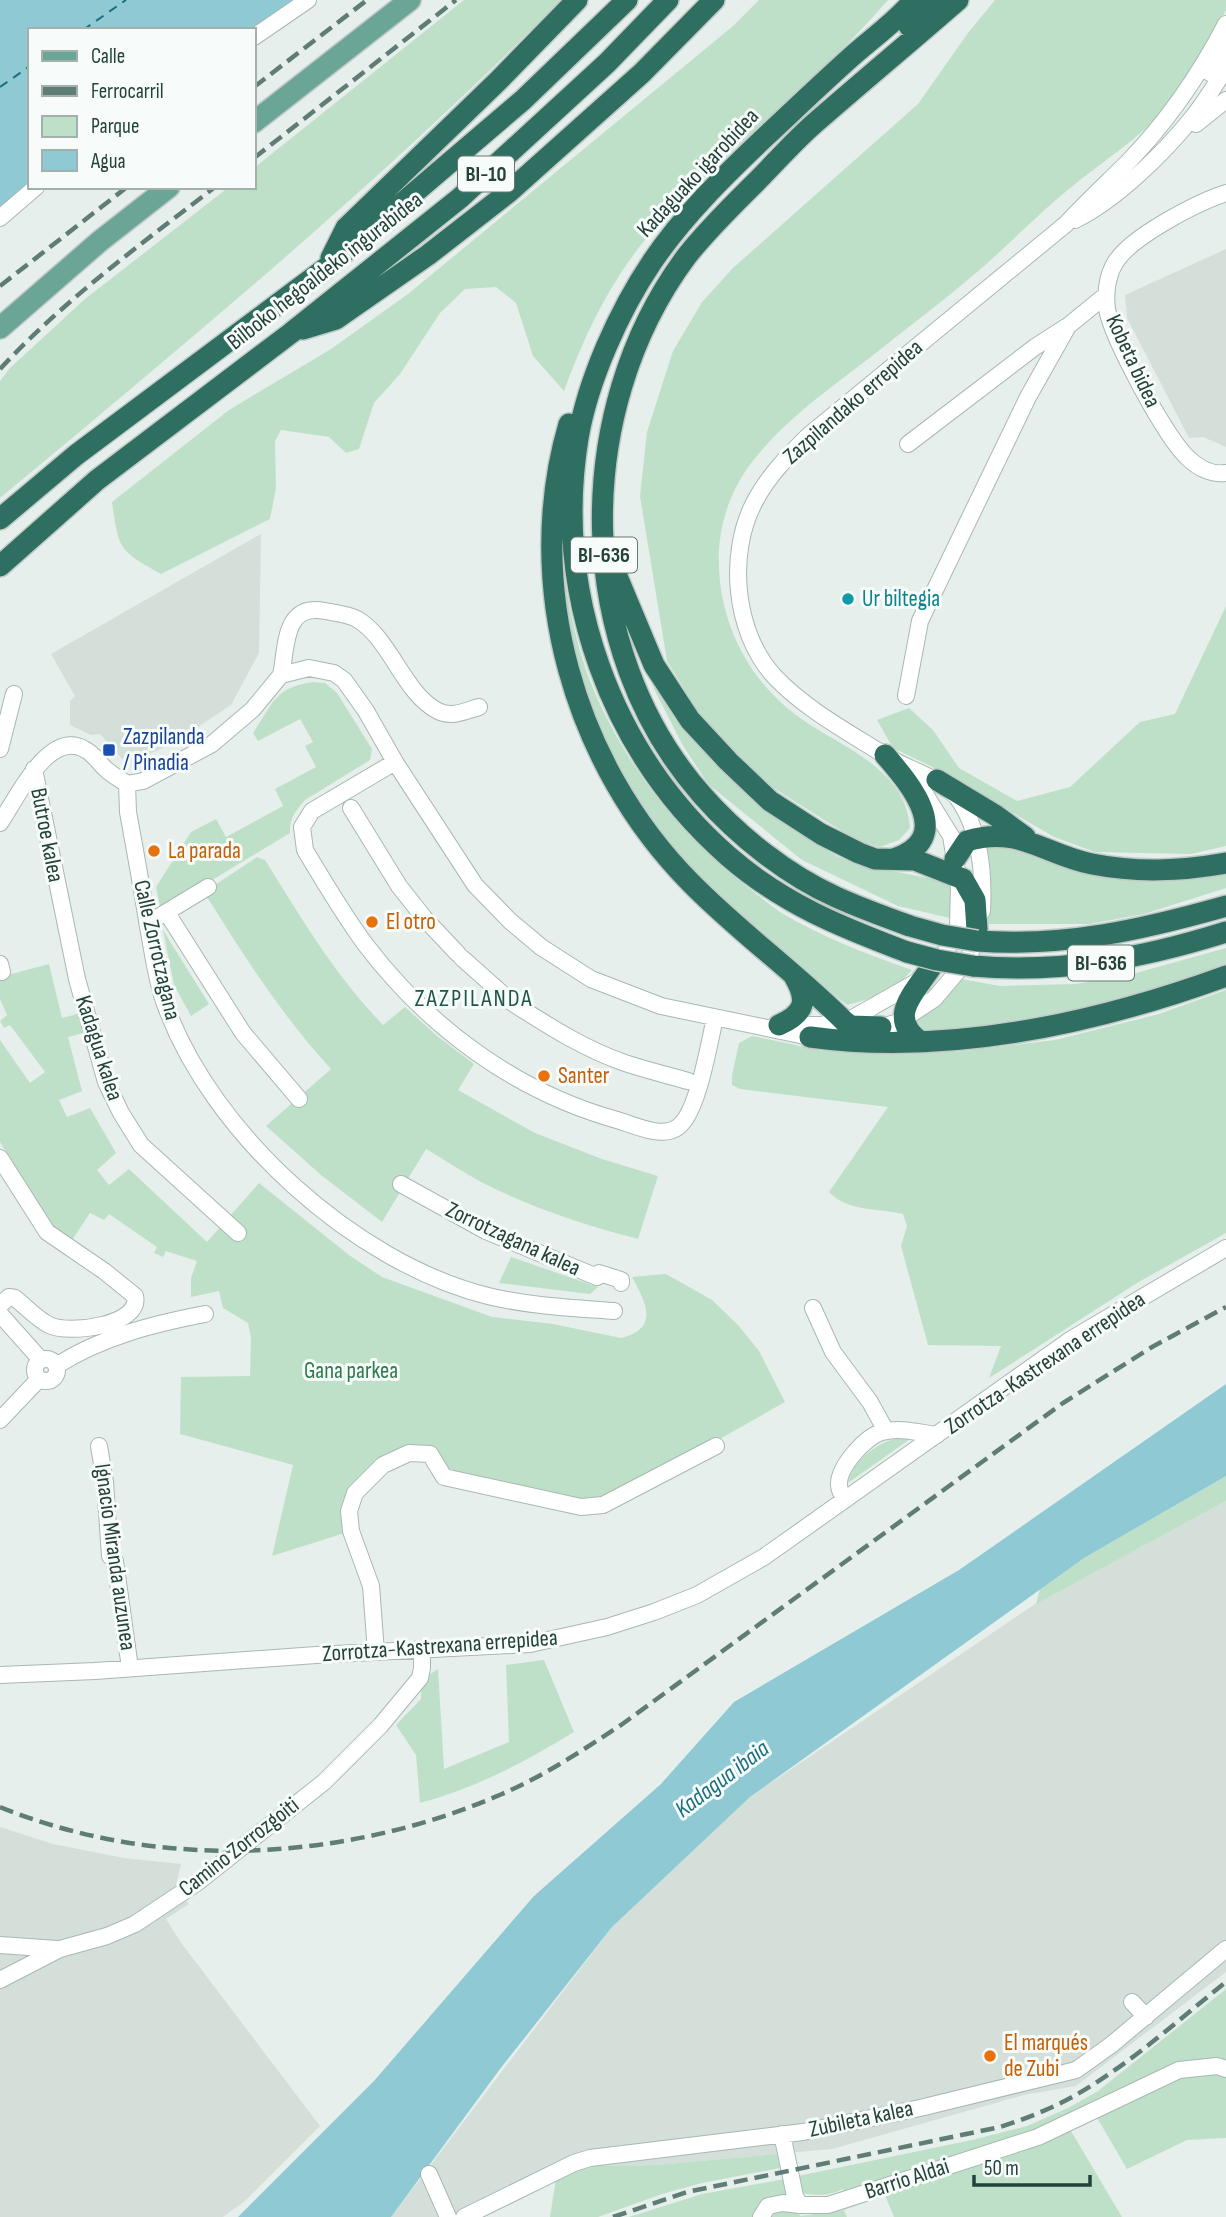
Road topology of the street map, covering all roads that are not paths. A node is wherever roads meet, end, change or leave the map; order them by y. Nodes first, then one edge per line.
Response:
1 (308, 0) edge
2 (410, 0) edge
3 (577, 0) edge
4 (627, 0) edge
5 (668, 0) edge
6 (714, 0) edge
7 (901, 0) edge
8 (914, 0) edge
9 (933, 0) edge
10 (958, 0) edge
11 (1226, 24) edge
12 (256, 36) edge
13 (1226, 49) edge
14 (851, 57) junction
15 (1226, 68) edge
16 (1226, 100) edge
17 (1172, 109) junction
18 (823, 116) junction
19 (256, 120) edge
20 (1151, 161) junction
21 (34, 189) edge
22 (166, 189) edge
23 (1226, 193) edge
24 (0, 218) edge
25 (1066, 224) junction
26 (326, 268) junction
27 (1106, 295) junction
28 (1068, 326) junction
29 (0, 328) edge
30 (291, 333) junction
31 (612, 336) junction
32 (908, 444) dead end
33 (1226, 473) edge
34 (0, 520) edge
35 (604, 547) junction
36 (0, 566) edge
37 (281, 675) junction
38 (14, 694) dead end
39 (906, 696) dead end
40 (479, 707) dead end
41 (0, 750) edge
42 (885, 755) junction
43 (395, 762) junction
44 (906, 768) junction
45 (34, 769) junction
46 (936, 780) junction
47 (127, 783) junction
48 (351, 808) dead end
49 (0, 823) edge
50 (975, 838) junction
51 (1032, 843) junction
52 (894, 859) junction
53 (1226, 863) edge
54 (956, 868) junction
55 (208, 887) dead end
56 (60, 900) joint
57 (1226, 906) edge
58 (1226, 932) edge
59 (977, 935) junction
60 (932, 967) junction
61 (792, 974) junction
62 (1226, 976) edge
63 (715, 1018) junction
64 (904, 1019) junction
65 (844, 1021) junction
66 (773, 1027) junction
67 (881, 1027) junction
68 (810, 1037) junction
69 (921, 1042) junction
70 (688, 1081) dead end
71 (298, 1098) dead end
72 (0, 1158) edge
73 (401, 1184) dead end
74 (237, 1233) dead end
75 (1226, 1248) edge
76 (621, 1283) dead end
77 (0, 1305) edge
78 (813, 1308) dead end
79 (614, 1311) dead end
80 (0, 1314) edge
81 (205, 1314) dead end
82 (40, 1360) junction
83 (56, 1366) junction
84 (38, 1379) junction
85 (0, 1420) edge
86 (886, 1430) junction
87 (937, 1435) junction
88 (99, 1446) dead end
89 (716, 1446) dead end
90 (845, 1500) junction
91 (422, 1651) junction
92 (376, 1652) junction
93 (130, 1668) junction
94 (0, 1675) edge
95 (0, 1945) edge
96 (60, 1949) junction
97 (1226, 1949) edge
98 (0, 1980) edge
99 (1132, 2003) dead end
100 (1146, 2017) junction
101 (1226, 2069) edge
102 (782, 2134) junction
103 (429, 2174) dead end
104 (800, 2205) junction
105 (448, 2217) edge
106 (464, 2217) edge
107 (761, 2217) edge

1 - 12 street
2 - 19 main road
3 - 26 highway
4 - 26 highway, Bilboko hegoaldeko ingurabidea / BI-10
5 - 30 highway, Bilboko hegoaldeko ingurabidea / BI-10
6 - 30 highway
7 - 14 highway, BI-636
8 - 14 highway
9 - 18 highway
10 - 18 highway
11 - 17 street
13 - 17 street
14 - 31 highway, Kadaguako igarobidea / BI-636
15 - 20 street
16 - 20 street
17 - 25 street
18 - 35 highway, Kadaguako igarobidea / BI-636
20 - 25 street
21 - 24 street
22 - 29 main road
23 - 27 street, Kobeta bidea
25 - 42 street, Zazpilandako errepidea
26 - 34 highway, Bilboko hegoaldeko ingurabidea / BI-10
27 - 28 street
27 - 33 street, Kobeta bidea
28 - 32 street
28 - 39 street
30 - 36 highway, Bilboko hegoaldeko ingurabidea / BI-10
31 - 58 highway, Kadaguako igarobidea / BI-636, bridge
31 - 61 highway
35 - 52 highway
35 - 59 highway, Kadaguako igarobidea / BI-636, bridge
37 - 40 street
37 - 43 street, Zazpilandako errepidea
37 - 47 street
38 - 41 street
42 - 44 street, Zazpilandako errepidea
42 - 52 highway
43 - 63 street, Zazpilandako errepidea
43 - 63 street
44 - 46 street, Zazpilandako errepidea
44 - 54 street, Zazpilandako errepidea
45 - 47 street
45 - 49 street
45 - 56 street, Butroe kalea
46 - 50 street, Zazpilandako errepidea
46 - 51 highway
47 - 79 street, Calle Zorrotzagana
48 - 70 street
50 - 51 highway
50 - 54 highway
50 - 59 street, Zazpilandako errepidea
51 - 53 highway
52 - 54 highway
54 - 59 highway
54 - 60 street, Zazpilandako errepidea
55 - 71 street
56 - 74 street, Kadagua kalea
57 - 59 highway, Kadaguako igarobidea / BI-636
59 - 64 street, Zazpilandako errepidea
60 - 64 highway
60 - 65 street, Zazpilandako errepidea
61 - 65 highway
61 - 66 highway
62 - 69 highway
63 - 66 street, Zazpilandako errepidea
64 - 67 street, Zazpilandako errepidea
64 - 69 highway
65 - 66 street, Zazpilandako errepidea
65 - 67 highway
66 - 68 street, Zazpilandako errepidea
67 - 68 street, Zazpilandako errepidea
68 - 69 highway
72 - 77 street
73 - 76 street, Zorrotzagana kalea
75 - 87 street, Zorrotza-Kastrexana errepidea
78 - 86 street
80 - 82 street
81 - 83 street
82 - 83 street
82 - 84 street
83 - 84 street
84 - 85 street
86 - 87 street, Zorrotza-Kastrexana errepidea
86 - 90 street
87 - 90 street, Zorrotza-Kastrexana errepidea
88 - 93 street, Ignacio Miranda auzunea
89 - 92 street
90 - 91 street, Zorrotza-Kastrexana errepidea
91 - 92 street, Zorrotza-Kastrexana errepidea
91 - 96 street, Camino Zorrozgoiti
92 - 93 street, Zorrotza-Kastrexana errepidea
93 - 94 street, Zorrotza-Kastrexana errepidea
95 - 96 street
96 - 98 street, Camino Zorrozgoiti
97 - 100 street, Zubileta kalea
99 - 100 street
100 - 102 street, Zubileta kalea
101 - 104 street, Barrio Aldai
102 - 104 street
102 - 106 street, Zubileta kalea
103 - 105 street
104 - 107 street, Barrio Aldai

